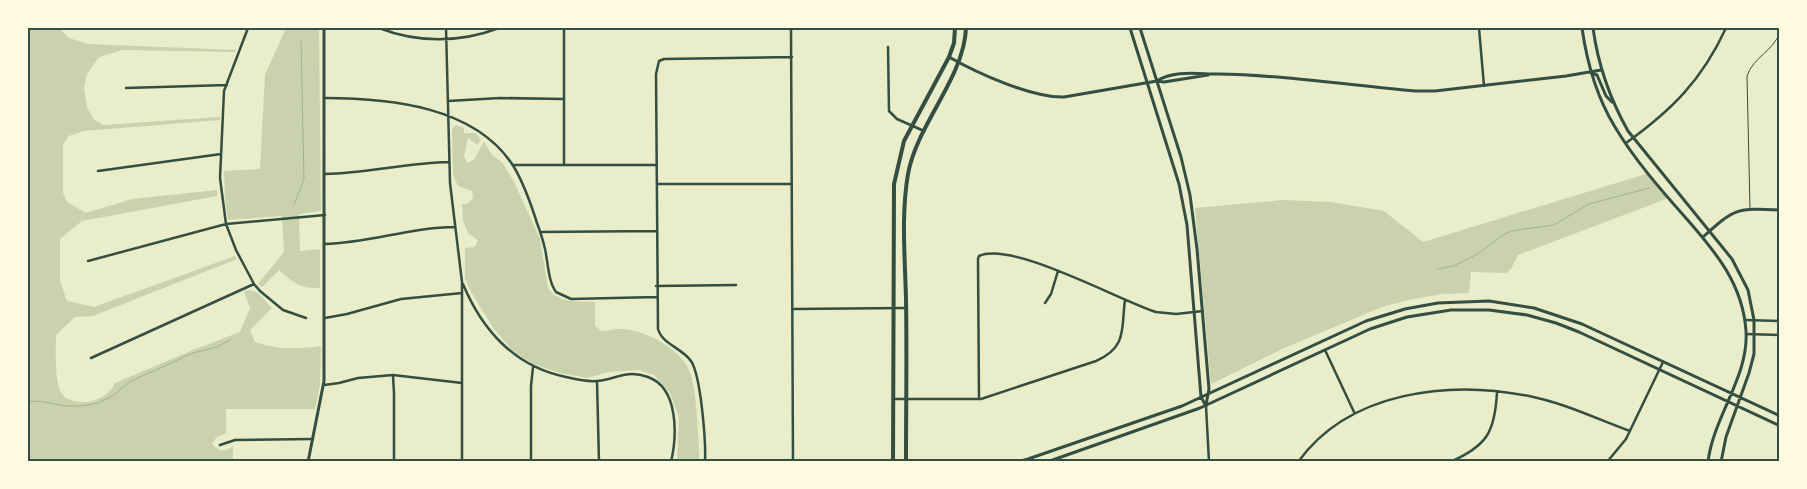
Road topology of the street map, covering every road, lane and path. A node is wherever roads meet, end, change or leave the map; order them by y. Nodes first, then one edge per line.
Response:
1 (248, 28) edge
2 (324, 28) edge
3 (379, 28) edge
4 (446, 28) edge
5 (499, 28) edge
6 (564, 28) edge
7 (791, 28) edge
8 (955, 28) edge
9 (966, 28) edge
10 (1130, 28) edge
11 (1140, 28) edge
12 (1479, 28) edge
13 (1582, 28) edge
14 (1592, 28) edge
15 (1726, 28) edge
16 (1780, 32) edge
17 (447, 40) junction
18 (888, 48) dead end
19 (792, 57) junction
20 (949, 57) junction
21 (959, 62) junction
22 (1601, 70) junction
23 (1590, 72) junction
24 (1157, 81) junction
25 (1148, 82) junction
26 (227, 85) junction
27 (1484, 86) junction
28 (126, 88) dead end
29 (324, 98) junction
30 (564, 99) junction
31 (448, 101) junction
32 (1614, 103) junction
33 (448, 115) junction
34 (912, 125) junction
35 (924, 131) junction
36 (1633, 138) junction
37 (1626, 143) junction
38 (220, 154) junction
39 (449, 162) junction
40 (564, 165) junction
41 (657, 165) junction
42 (513, 166) junction
43 (98, 171) dead end
44 (325, 174) junction
45 (657, 184) junction
46 (792, 184) junction
47 (1750, 209) junction
48 (1780, 210) edge
49 (325, 215) junction
50 (226, 224) junction
51 (455, 227) junction
52 (656, 231) junction
53 (1709, 231) junction
54 (540, 232) junction
55 (1703, 237) junction
56 (324, 244) junction
57 (88, 261) dead end
58 (1058, 271) junction
59 (462, 282) junction
60 (254, 284) junction
61 (736, 285) dead end
62 (656, 286) junction
63 (462, 293) junction
64 (657, 298) junction
65 (1125, 300) junction
66 (1045, 303) dead end
67 (893, 308) junction
68 (906, 308) junction
69 (793, 309) junction
70 (1202, 311) junction
71 (1194, 312) junction
72 (306, 318) dead end
73 (325, 318) junction
74 (1745, 320) junction
75 (1754, 320) junction
76 (1780, 321) edge
77 (1746, 334) junction
78 (1755, 334) junction
79 (1780, 336) edge
80 (1322, 342) junction
81 (1325, 350) junction
82 (92, 358) dead end
83 (1663, 362) junction
84 (532, 367) junction
85 (1659, 370) junction
86 (393, 375) junction
87 (597, 381) junction
88 (462, 383) junction
89 (324, 384) junction
90 (1497, 392) junction
91 (1209, 394) junction
92 (1730, 394) junction
93 (1201, 398) junction
94 (1740, 398) junction
95 (893, 400) junction
96 (906, 400) junction
97 (979, 400) junction
98 (1726, 401) junction
99 (1206, 406) junction
100 (1737, 406) junction
101 (1355, 412) junction
102 (1780, 416) edge
103 (1780, 426) edge
104 (1630, 430) junction
105 (313, 439) junction
106 (220, 446) dead end
107 (308, 462) edge
108 (394, 462) edge
109 (462, 462) edge
110 (531, 462) edge
111 (599, 462) edge
112 (671, 462) edge
113 (705, 462) edge
114 (793, 462) edge
115 (894, 462) edge
116 (906, 462) edge
117 (1017, 462) edge
118 (1047, 462) edge
119 (1209, 462) edge
120 (1298, 462) edge
121 (1450, 462) edge
122 (1607, 462) edge
123 (1708, 462) edge
124 (1721, 462) edge

1 - 26 street
2 - 29 street
3 - 17 street
4 - 17 street
5 - 17 street
6 - 30 street
7 - 19 street
8 - 20 main road
9 - 21 main road
10 - 25 street
11 - 24 street
12 - 27 street
13 - 23 street
14 - 22 street
15 - 36 street
16 - 47 lane
17 - 31 street
18 - 34 street
19 - 41 street
19 - 46 street
20 - 21 street
20 - 34 main road
21 - 25 street
21 - 35 main road
22 - 23 street
22 - 32 street
23 - 27 street
23 - 32 street
23 - 37 street
24 - 25 street
24 - 27 street
24 - 70 street
25 - 71 street
26 - 28 street
26 - 38 street
29 - 33 street
29 - 44 street
30 - 31 street
30 - 40 street
31 - 33 street
32 - 36 street
33 - 39 street
33 - 42 street
34 - 35 street
34 - 67 main road
35 - 68 main road
36 - 37 street
36 - 53 street
37 - 55 street
38 - 43 street
38 - 50 street
39 - 44 street
39 - 51 street
40 - 41 street
40 - 42 street
41 - 45 street
42 - 54 street
44 - 49 street
45 - 46 street
45 - 52 street
46 - 69 street
47 - 48 street
47 - 53 street
49 - 50 street
49 - 56 street
50 - 57 street
50 - 60 street
51 - 56 street
51 - 59 street
52 - 54 street
52 - 62 street
53 - 55 street
53 - 75 street
54 - 64 street
55 - 74 street
56 - 73 street
58 - 65 street
58 - 66 street
58 - 97 street
59 - 63 street
59 - 84 street
60 - 72 street
60 - 82 street
61 - 62 street
62 - 64 street
63 - 73 street
63 - 88 street
64 - 113 street
65 - 71 street
65 - 97 street
67 - 68 street
67 - 69 street
67 - 95 main road
68 - 96 main road
69 - 114 street
70 - 71 street
70 - 91 street
71 - 93 street
73 - 89 street
74 - 75 street
74 - 77 street
75 - 76 street
75 - 78 street
77 - 78 street
77 - 92 street
78 - 79 street
78 - 94 street
80 - 81 street
80 - 83 street
80 - 91 street
81 - 85 street
81 - 99 street
81 - 101 street
83 - 85 street
83 - 92 street
84 - 87 street
84 - 110 street
85 - 98 street
85 - 104 street
86 - 88 street
86 - 89 street
86 - 108 street
87 - 111 street
87 - 112 street
88 - 109 street
89 - 105 street
90 - 101 street
90 - 104 street
90 - 121 street
91 - 93 street
91 - 99 street
92 - 94 street
92 - 98 street
93 - 99 street
93 - 117 street
94 - 100 street
94 - 102 street
95 - 96 street
95 - 115 main road
96 - 97 street
96 - 116 main road
98 - 100 street
98 - 123 street
99 - 118 street
99 - 119 street
100 - 103 street
100 - 124 street
101 - 120 street
104 - 122 street
105 - 106 street
105 - 107 street

